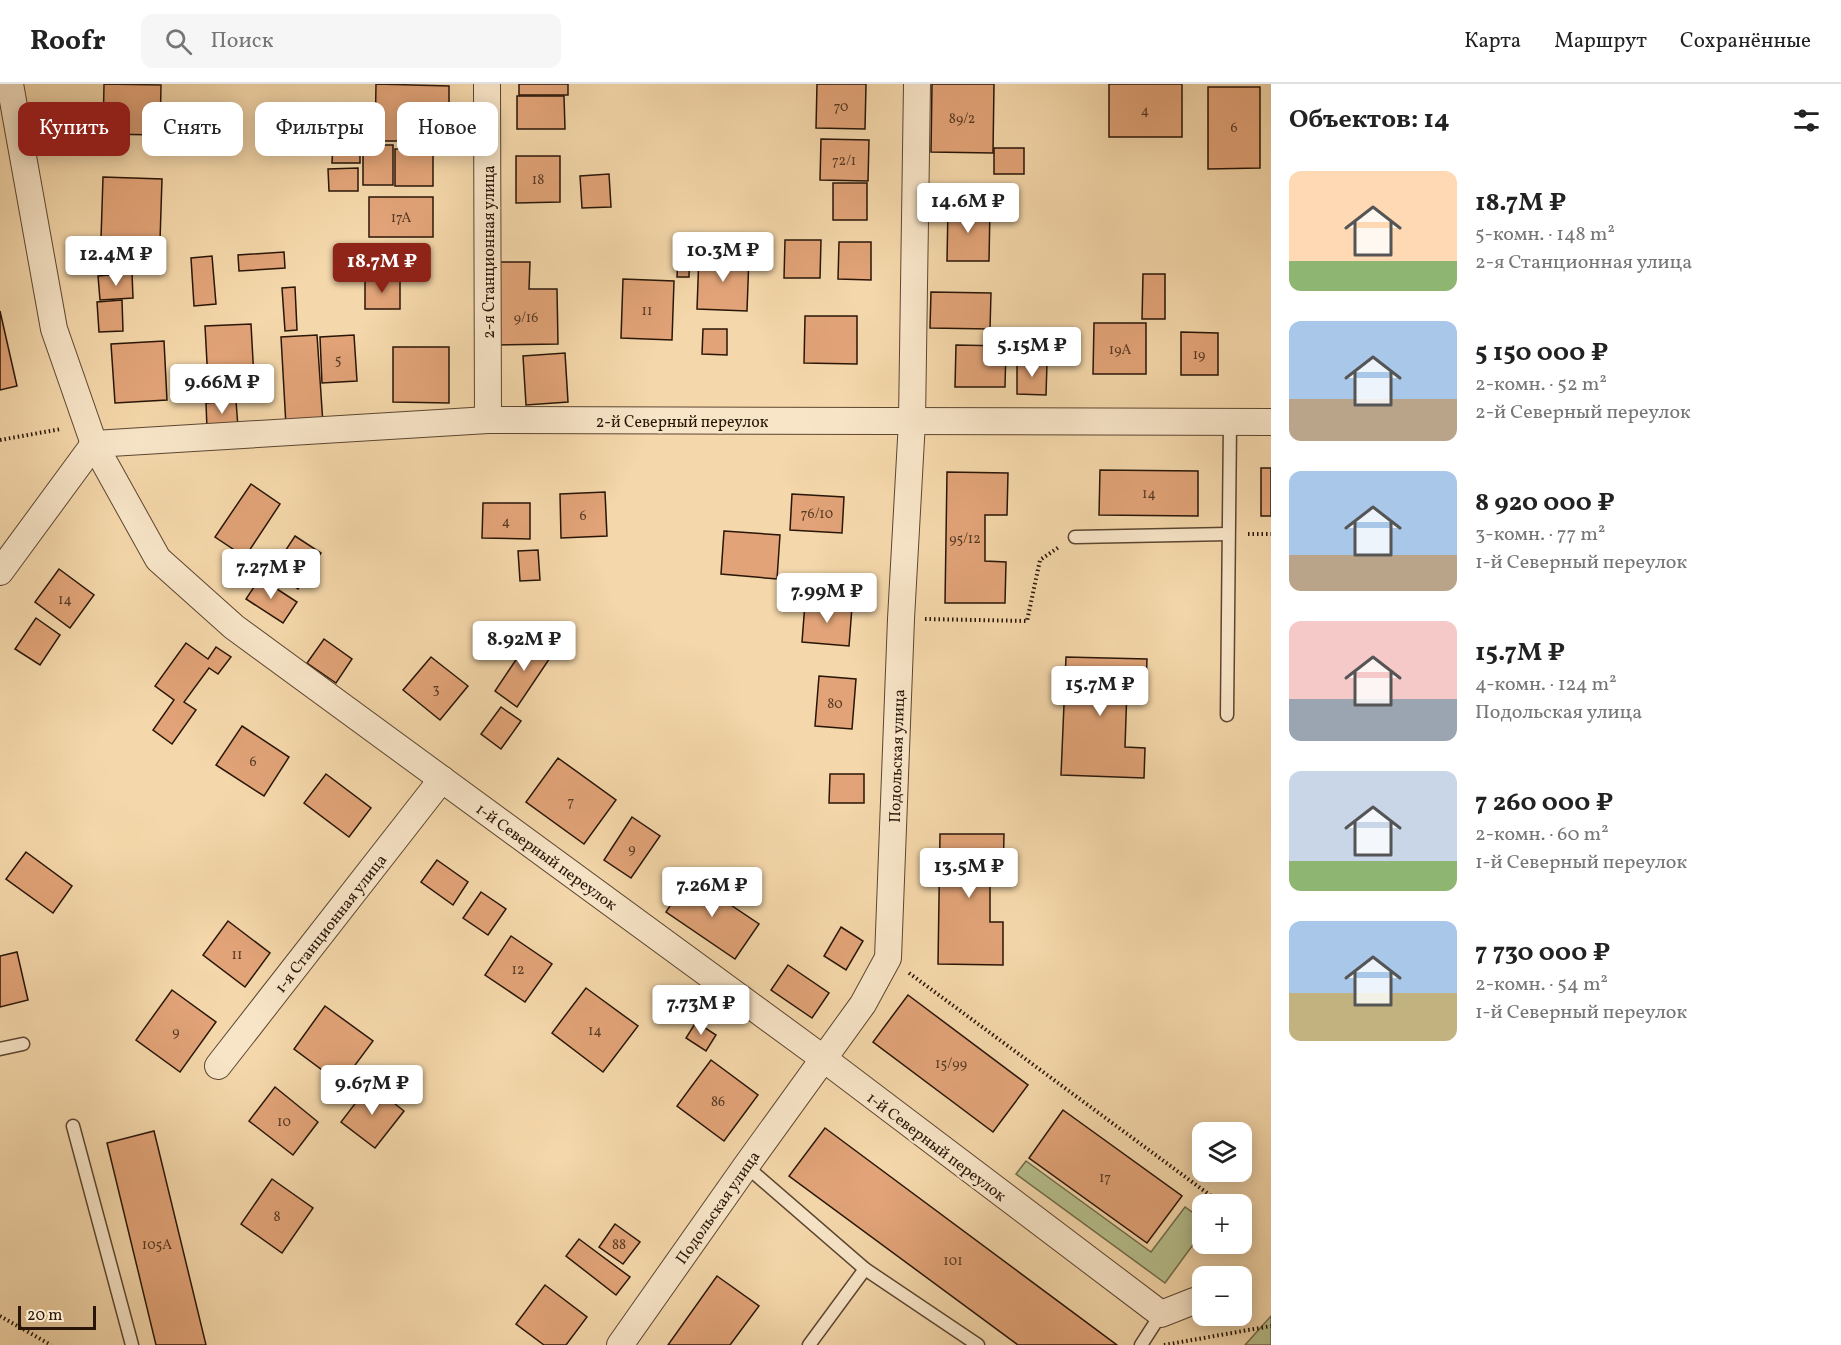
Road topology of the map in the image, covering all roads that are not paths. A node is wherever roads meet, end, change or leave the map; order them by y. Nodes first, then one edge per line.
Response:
1 (10, 84) edge
2 (487, 84) edge
3 (917, 84) edge
4 (488, 420) junction
5 (912, 421) junction
6 (1271, 422) edge
7 (1230, 423) junction
8 (91, 434) junction
9 (1228, 534) junction
10 (1075, 537) road end
11 (0, 572) edge
12 (1227, 715) dead end
13 (442, 779) junction
14 (23, 1044) dead end
15 (0, 1049) edge
16 (824, 1059) junction
17 (218, 1066) dead end
18 (73, 1126) dead end
19 (746, 1166) junction
20 (865, 1269) junction
21 (1192, 1302) edge
22 (1161, 1314) junction
23 (132, 1345) edge
24 (620, 1345) edge
25 (809, 1345) edge
26 (978, 1345) edge
27 (1141, 1345) edge

1 - 8 street, 1-й Северный переулок
2 - 4 street, 2-я Станционная улица
3 - 5 street, Подольская улица
4 - 5 street, 2-й Северный переулок
4 - 8 street, 2-й Северный переулок
5 - 7 street, 2-й Северный переулок
5 - 16 street, Подольская улица
6 - 7 street, 2-й Северный переулок
7 - 9 lane
8 - 11 street
8 - 13 street, 1-й Северный переулок
9 - 10 lane
9 - 12 lane
13 - 16 street, 1-й Северный переулок
13 - 17 street, 1-я Станционная улица
14 - 15 lane
16 - 19 street, Подольская улица
16 - 22 street, 1-й Северный переулок
18 - 23 lane
19 - 20 lane
19 - 24 street, Подольская улица
20 - 25 lane
20 - 26 lane
21 - 22 street
22 - 27 lane

